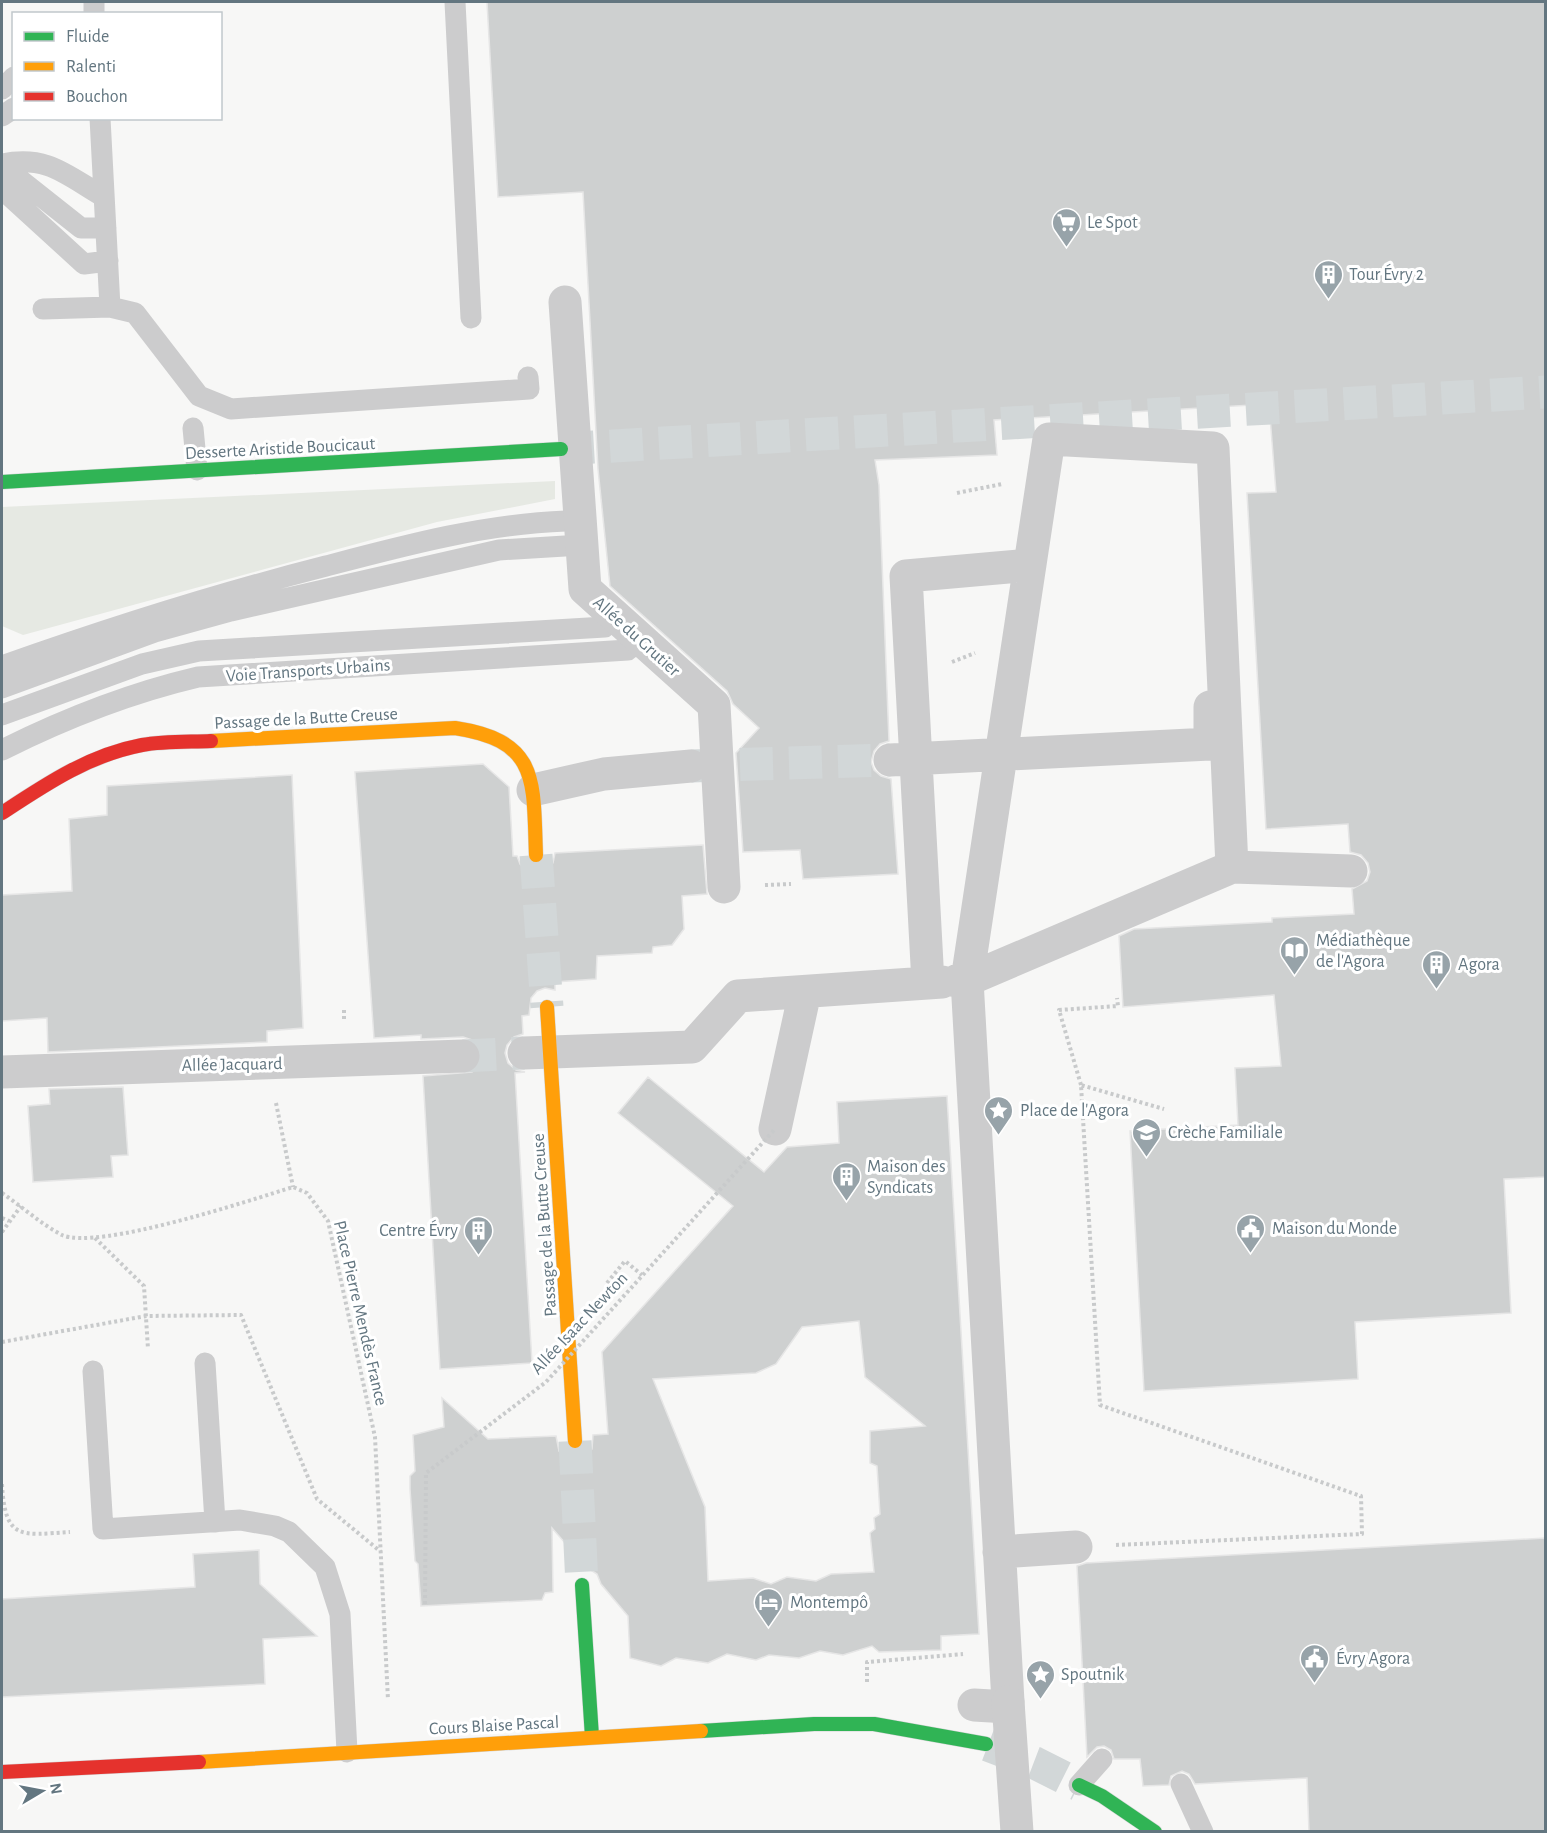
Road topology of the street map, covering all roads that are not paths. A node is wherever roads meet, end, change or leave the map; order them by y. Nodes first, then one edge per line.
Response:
1 (455, 2) edge
2 (100, 120) edge
3 (2, 164) edge
4 (2, 170) edge
5 (2, 189) edge
6 (104, 197) junction
7 (106, 228) junction
8 (108, 261) junction
9 (565, 302) dead end
10 (110, 307) junction
11 (43, 309) dead end
12 (471, 318) dead end
13 (528, 376) dead end
14 (193, 428) dead end
15 (561, 449) tunnel mouth
16 (197, 470) junction
17 (2, 482) edge
18 (566, 520) dead end
19 (565, 546) dead end
20 (1030, 565) junction
21 (605, 627) dead end
22 (628, 650) dead end
23 (2, 666) edge
24 (1210, 675) dead end
25 (2, 688) edge
26 (2, 715) edge
27 (2, 750) edge
28 (1001, 755) junction
29 (902, 760) junction
30 (691, 766) tunnel mouth
31 (533, 789) junction
32 (2, 813) edge
33 (536, 855) tunnel mouth
34 (1232, 867) junction
35 (1351, 871) dead end
36 (723, 887) dead end
37 (948, 982) junction
38 (805, 992) junction
39 (548, 1007) tunnel mouth
40 (537, 1053) junction
41 (463, 1056) tunnel mouth
42 (2, 1072) edge
43 (775, 1129) road end
44 (205, 1363) dead end
45 (93, 1371) dead end
46 (575, 1441) tunnel mouth
47 (215, 1522) junction
48 (1076, 1547) road end
49 (999, 1552) junction
50 (582, 1585) tunnel mouth
51 (974, 1705) dead end
52 (1008, 1705) junction
53 (592, 1737) junction
54 (986, 1744) tunnel mouth
55 (347, 1752) junction
56 (1102, 1759) dead end
57 (2, 1772) edge
58 (1181, 1784) dead end
59 (1079, 1785) joint
60 (1017, 1832) edge
61 (1155, 1832) edge
62 (1203, 1832) edge

1 - 12 lane
2 - 6 lane
3 - 6 lane
4 - 7 lane
5 - 8 lane
6 - 7 lane
7 - 8 lane
8 - 10 lane
9 - 36 street, Allée du Grutier
10 - 11 lane
10 - 13 lane
14 - 16 lane
15 - 16 street, Desserte Aristide Boucicaut
16 - 17 street, Desserte Aristide Boucicaut
18 - 23 lane
19 - 25 lane
20 - 28 street
20 - 29 street
20 - 34 street
21 - 26 lane, Voie Transports Urbains
22 - 27 lane, Voie Transports Urbains
24 - 28 street
28 - 29 street
28 - 37 street
29 - 37 street
30 - 31 street
31 - 32 street, Passage de la Butte Creuse
31 - 33 street, Passage de la Butte Creuse
34 - 35 street
34 - 37 street
37 - 38 street
37 - 49 street
38 - 40 street
38 - 43 street
39 - 40 street, Passage de la Butte Creuse
40 - 46 street, Passage de la Butte Creuse
41 - 42 street, Allée Jacquard
44 - 47 lane
45 - 47 lane
47 - 55 lane
48 - 49 street
49 - 52 street
50 - 53 street
51 - 52 street
52 - 60 street, bridge
53 - 54 street, Cours Blaise Pascal
53 - 55 street, Cours Blaise Pascal
55 - 57 street, Cours Blaise Pascal
56 - 59 lane
58 - 62 lane
59 - 61 street

